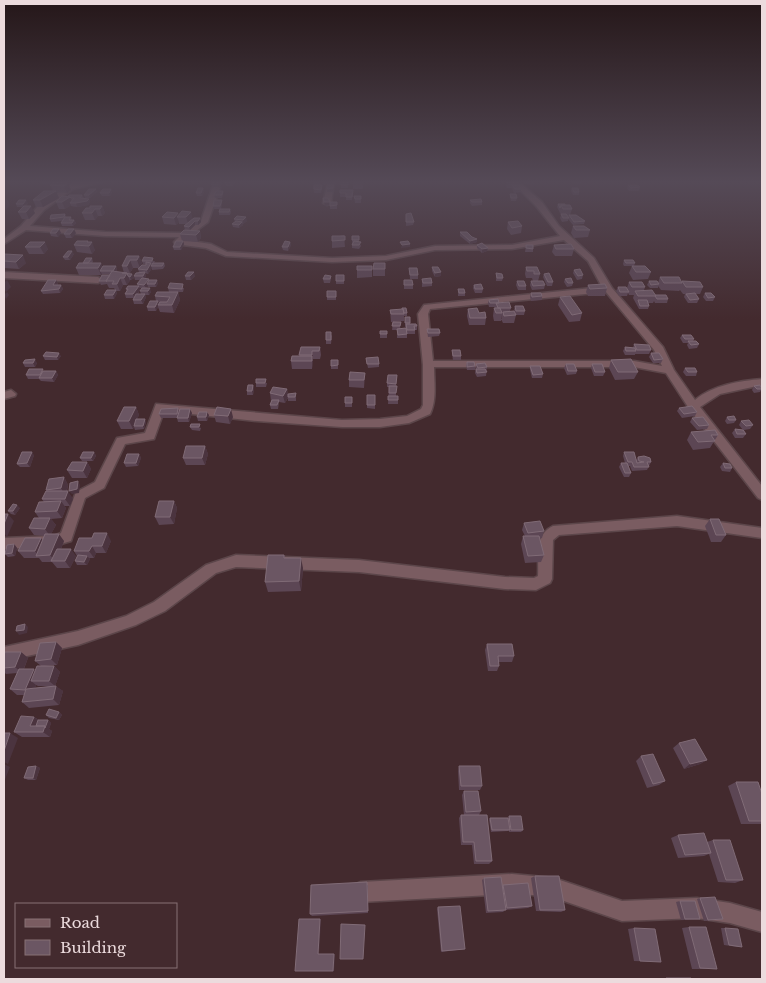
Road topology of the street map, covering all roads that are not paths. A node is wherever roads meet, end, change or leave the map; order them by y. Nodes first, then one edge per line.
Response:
1 (24, 228) joint
2 (196, 228) edge
3 (558, 228) edge
4 (186, 235) junction
5 (565, 237) junction
6 (4, 242) edge
7 (4, 274) edge
8 (98, 280) edge
9 (608, 289) junction
10 (428, 364) junction
11 (669, 370) junction
12 (762, 382) edge
13 (694, 407) junction
14 (762, 495) edge
15 (762, 533) edge
16 (4, 544) edge
17 (4, 654) edge
18 (361, 892) edge
19 (762, 922) edge

1 - 4 street
1 - 6 street
2 - 4 street
3 - 5 street
4 - 5 street
5 - 9 street
7 - 8 street
9 - 10 street
9 - 11 street
10 - 11 street
10 - 16 street
11 - 13 street
12 - 13 street
13 - 14 street
15 - 17 street
18 - 19 street

